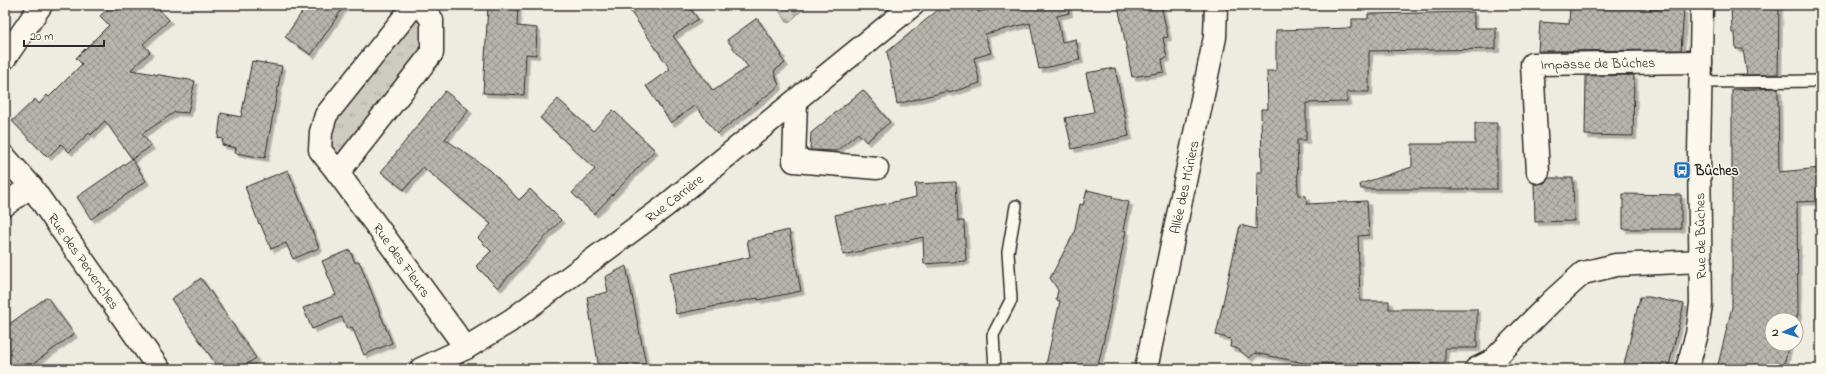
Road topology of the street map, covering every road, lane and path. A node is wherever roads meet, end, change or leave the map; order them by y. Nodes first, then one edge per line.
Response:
1 (41, 5) edge
2 (414, 5) edge
3 (421, 5) edge
4 (913, 5) edge
5 (1216, 5) edge
6 (1702, 5) edge
7 (5, 58) edge
8 (1700, 72) junction
9 (1821, 81) edge
10 (796, 102) junction
11 (5, 156) edge
12 (877, 168) dead end
13 (1538, 172) dead end
14 (338, 173) junction
15 (31, 186) junction
16 (5, 205) edge
17 (1016, 206) dead end
18 (1701, 260) junction
19 (466, 348) junction
20 (160, 369) edge
21 (421, 369) edge
22 (995, 369) edge
23 (1146, 369) edge
24 (1476, 369) edge
25 (1687, 369) edge

1 - 7 street
2 - 14 street, Rue des Fleurs
3 - 14 street
4 - 10 street, Rue Carrière
5 - 23 street, Allée des Mûriers
6 - 8 street, Rue de Bûches
8 - 9 lane
8 - 13 street, Impasse de Bûches
8 - 18 street, Rue de Bûches
10 - 12 street
10 - 19 street, Rue Carrière
11 - 15 street, Rue des Pervenches
14 - 19 street, Rue des Fleurs
15 - 16 street
15 - 20 street, Rue des Pervenches
17 - 22 lane
18 - 24 street
18 - 25 street, Rue de Bûches
19 - 21 street, Rue Carrière

